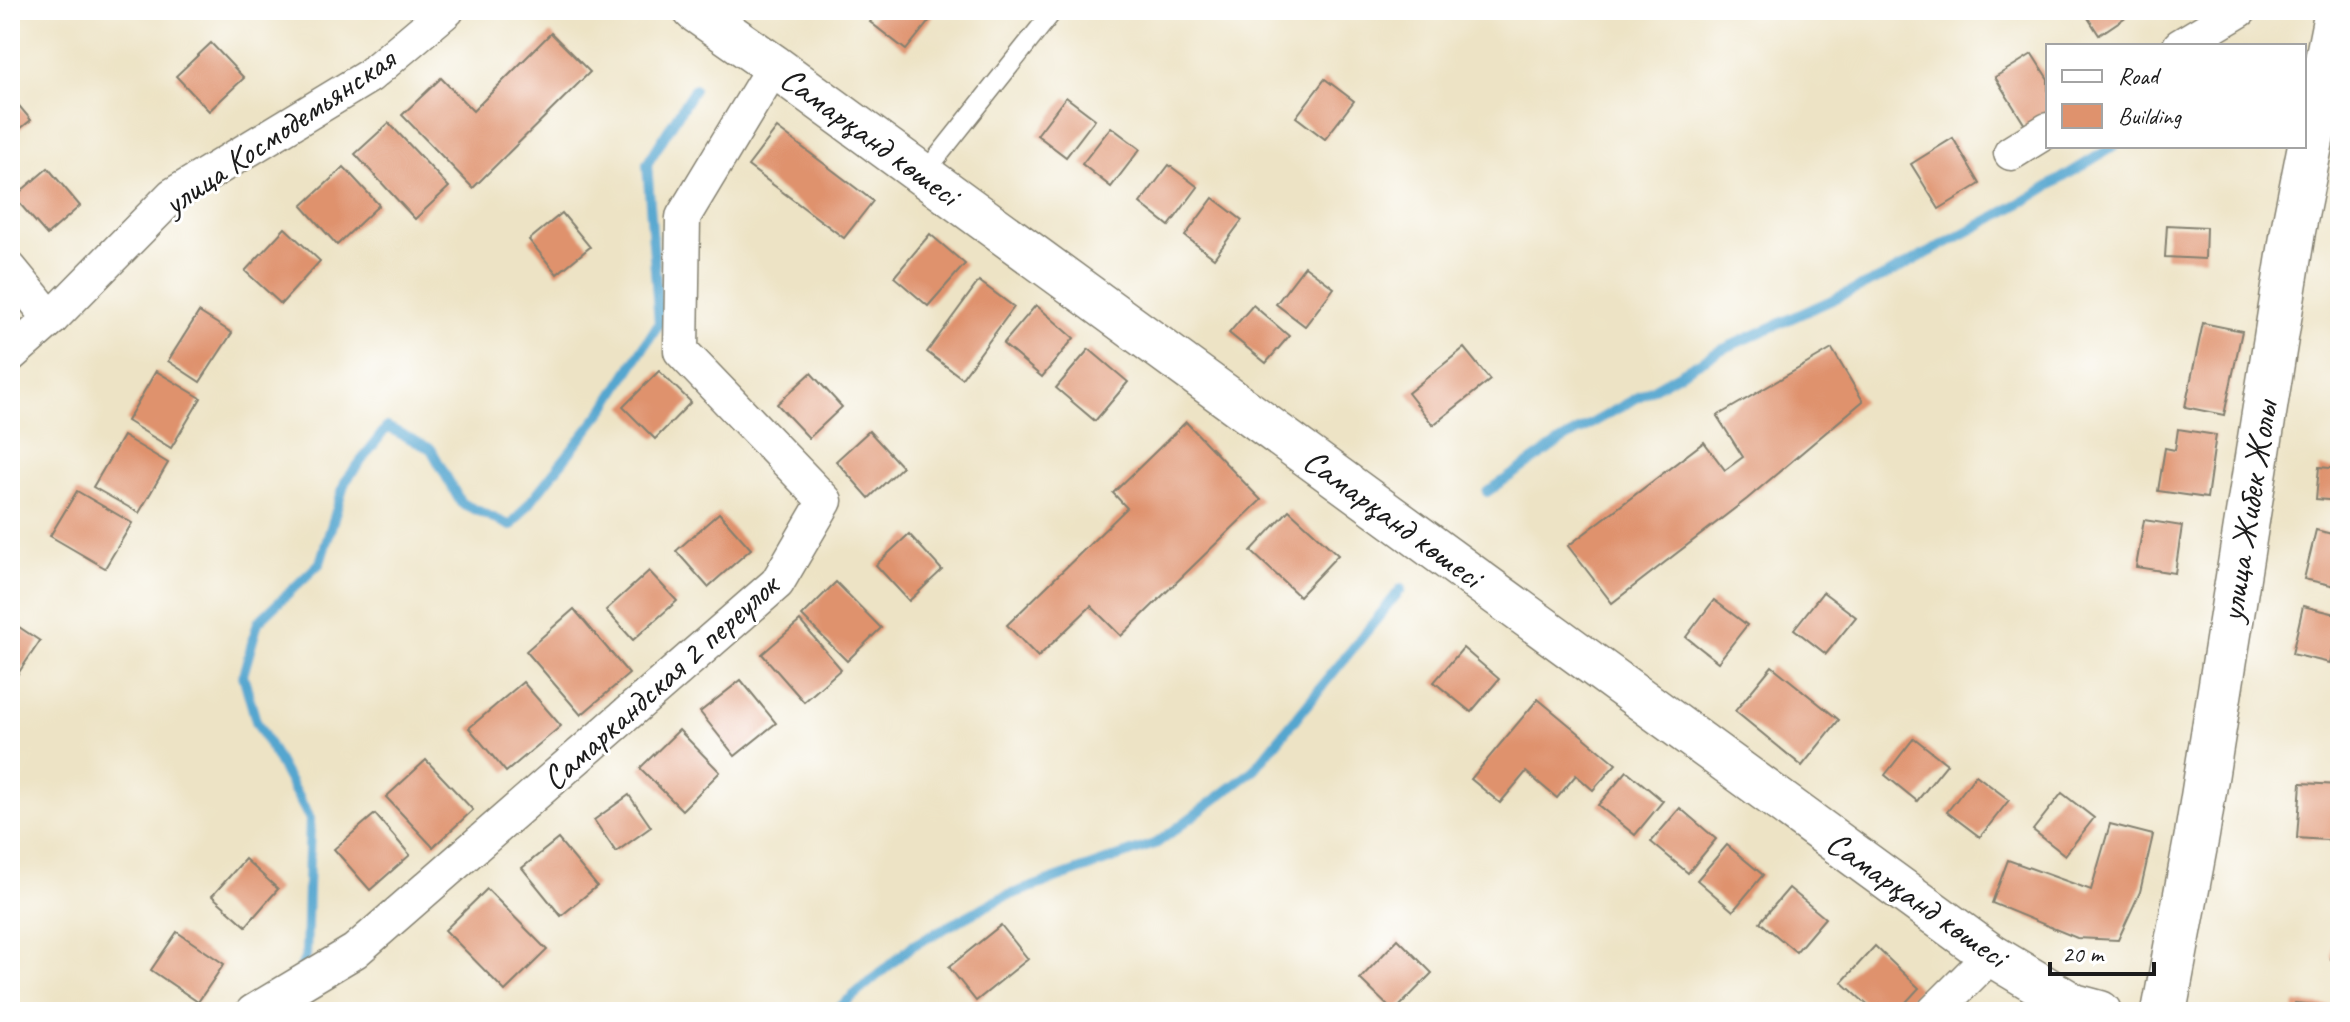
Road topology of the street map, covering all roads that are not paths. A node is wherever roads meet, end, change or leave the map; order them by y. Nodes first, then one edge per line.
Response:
1 (447, 10) edge
2 (694, 10) edge
3 (1054, 10) edge
4 (2240, 10) edge
5 (2337, 10) edge
6 (2183, 44) edge
7 (774, 66) junction
8 (2333, 67) edge
9 (2046, 131) edge
10 (2011, 153) dead end
11 (923, 175) junction
12 (10, 269) edge
13 (51, 319) junction
14 (10, 355) edge
15 (1991, 955) junction
16 (253, 1012) edge
17 (1934, 1012) edge
18 (2100, 1012) edge
19 (2164, 1012) edge

1 - 13 street, улица Космодемьянская
2 - 7 street, Самарқанд көшесі
3 - 11 lane
4 - 6 street
5 - 8 main road, улица Жибек Жолы
7 - 11 street, Самарқанд көшесі
7 - 16 street, Самаркандская 2 переулок
8 - 19 main road, улица Жибек Жолы
9 - 10 street
11 - 15 street, Самарқанд көшесі
12 - 13 street
13 - 14 street, улица Космодемьянская
15 - 17 street
15 - 18 street, Самарқанд көшесі

